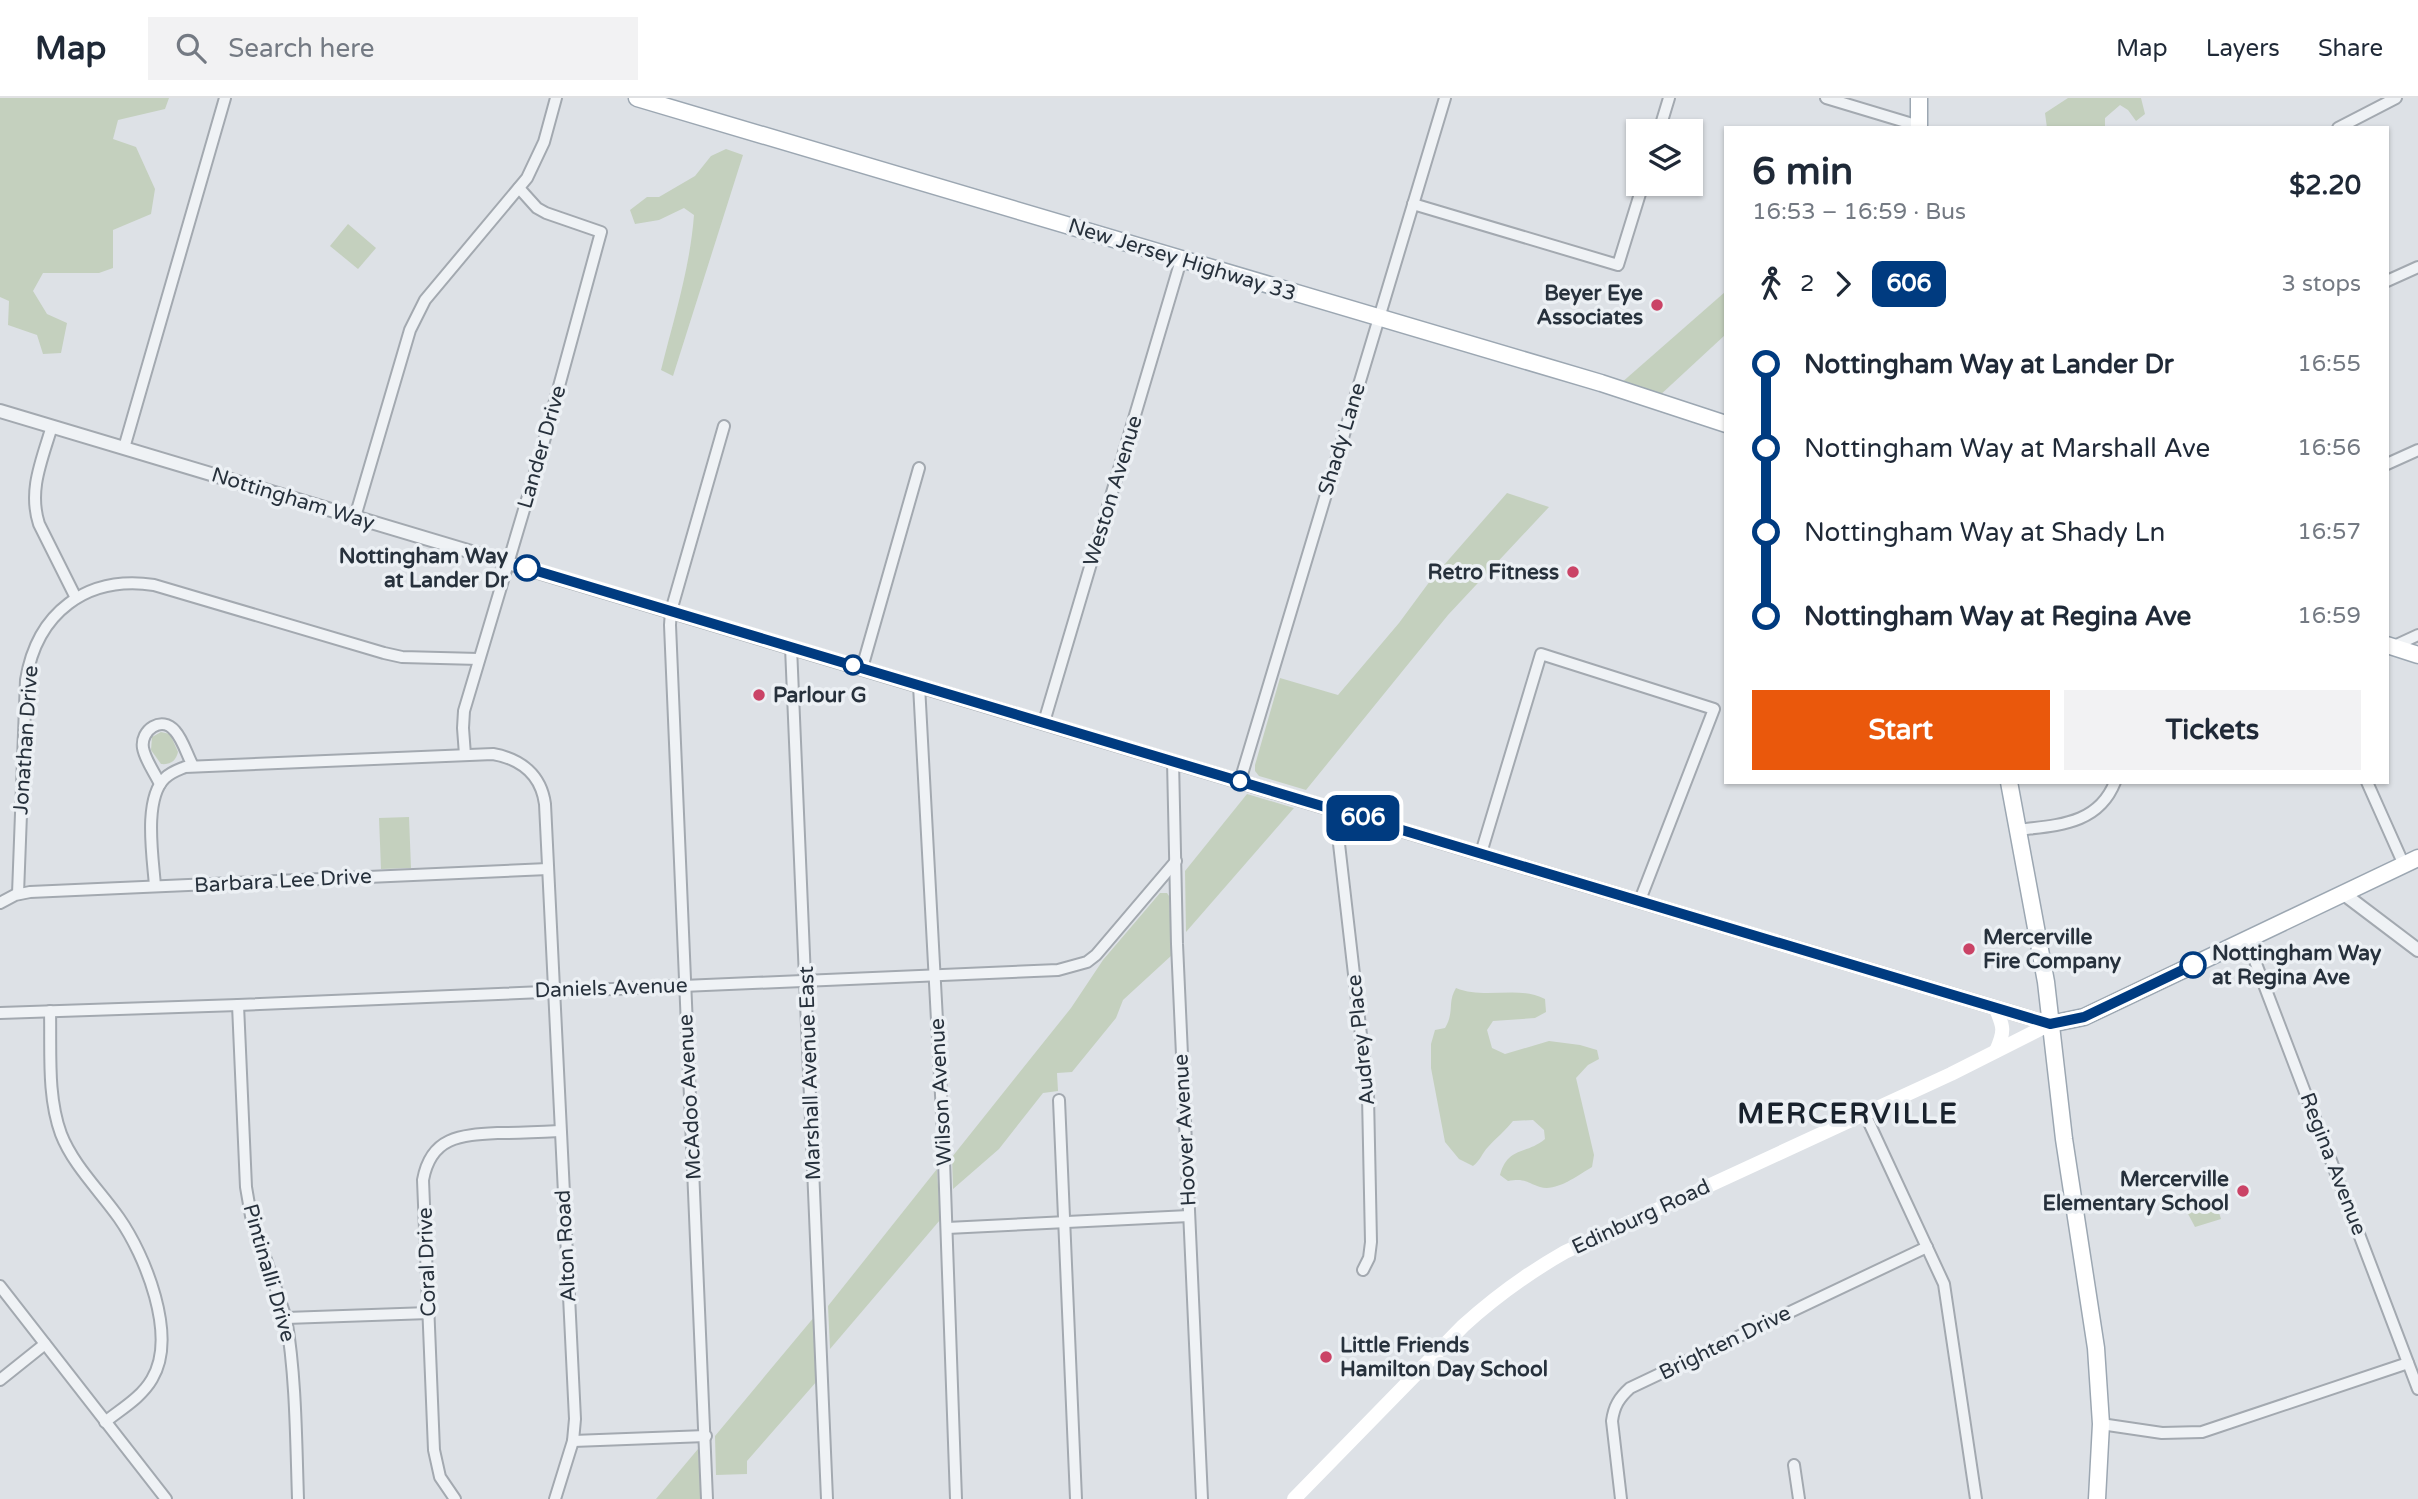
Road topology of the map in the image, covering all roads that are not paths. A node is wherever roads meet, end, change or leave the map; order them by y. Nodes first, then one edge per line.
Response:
1 (225, 98) edge
2 (556, 98) edge
3 (637, 98) edge
4 (1445, 98) edge
5 (1669, 98) edge
6 (1826, 98) edge
7 (1919, 98) edge
8 (2396, 98) edge
9 (1663, 119) edge
10 (1916, 126) edge
11 (1919, 126) edge
12 (2342, 126) edge
13 (519, 188) junction
14 (1639, 196) edge
15 (1413, 204) junction
16 (1181, 260) junction
17 (2418, 267) edge
18 (2389, 280) edge
19 (1378, 318) junction
20 (0, 411) edge
21 (1724, 423) edge
22 (52, 426) junction
23 (724, 426) dead end
24 (124, 448) junction
25 (2418, 450) edge
26 (2389, 463) edge
27 (919, 468) dead end
28 (355, 517) junction
29 (508, 563) junction
30 (76, 598) junction
31 (671, 611) junction
32 (2418, 635) edge
33 (791, 647) junction
34 (2389, 647) edge
35 (2418, 655) edge
36 (479, 659) junction
37 (862, 668) junction
38 (919, 685) junction
39 (1044, 722) junction
40 (465, 755) junction
41 (1173, 761) junction
42 (193, 766) junction
43 (1240, 781) junction
44 (160, 784) junction
45 (2009, 784) edge
46 (2114, 784) edge
47 (2368, 784) edge
48 (1335, 809) junction
49 (2018, 830) junction
50 (1481, 853) junction
51 (1176, 862) junction
52 (2411, 862) edge
53 (548, 869) junction
54 (155, 886) junction
55 (18, 894) junction
56 (2344, 894) junction
57 (1640, 901) junction
58 (0, 903) edge
59 (2247, 940) junction
60 (2418, 950) edge
61 (936, 974) junction
62 (806, 980) junction
63 (685, 985) junction
64 (554, 990) junction
65 (238, 1005) junction
66 (1995, 1007) junction
67 (50, 1011) junction
68 (0, 1013) edge
69 (2050, 1024) junction
70 (1996, 1051) junction
71 (1059, 1100) dead end
72 (1865, 1114) junction
73 (561, 1131) junction
74 (1189, 1216) junction
75 (1065, 1222) junction
76 (947, 1228) junction
77 (1927, 1247) junction
78 (1363, 1270) dead end
79 (0, 1286) edge
80 (429, 1313) junction
81 (286, 1318) junction
82 (44, 1344) junction
83 (2408, 1363) junction
84 (0, 1380) edge
85 (2418, 1389) edge
86 (105, 1422) junction
87 (2101, 1424) junction
88 (706, 1436) junction
89 (573, 1441) junction
90 (1794, 1465) dead end
91 (166, 1499) edge
92 (298, 1499) edge
93 (455, 1499) edge
94 (555, 1499) edge
95 (707, 1499) edge
96 (827, 1499) edge
97 (956, 1499) edge
98 (1076, 1499) edge
99 (1202, 1499) edge
100 (1294, 1499) edge
101 (1621, 1499) edge
102 (1799, 1499) edge
103 (1976, 1499) edge
104 (2097, 1499) edge

1 - 24 street
2 - 13 street
3 - 16 main road, New Jersey Highway 33
4 - 15 street, Shady Lane
5 - 9 street
6 - 10 street
7 - 11 main road
8 - 12 street
13 - 28 street
13 - 29 street, Lander Drive
14 - 15 street
15 - 19 street, Shady Lane
16 - 19 main road, New Jersey Highway 33
16 - 39 street, Weston Avenue
17 - 18 street
19 - 21 main road, New Jersey Highway 33
19 - 43 street, Shady Lane
20 - 22 street, Nottingham Way
22 - 24 street, Nottingham Way
22 - 30 street
23 - 31 street, McAdoo Avenue
24 - 28 street, Nottingham Way
25 - 26 street
27 - 37 street
28 - 29 street, Nottingham Way
29 - 31 street, Nottingham Way
29 - 36 street, Lander Drive
30 - 36 street
30 - 55 street, Jonathan Drive
31 - 33 street, Nottingham Way
31 - 63 street, McAdoo Avenue
32 - 34 street
33 - 37 street, Nottingham Way
33 - 62 street, Marshall Avenue East
34 - 35 main road
36 - 40 street, Lander Drive
37 - 38 street, Nottingham Way
38 - 39 street, Nottingham Way
38 - 61 street, Wilson Avenue
39 - 41 street, Nottingham Way
40 - 42 street, Alton Road
40 - 53 street, Alton Road
41 - 43 street, Nottingham Way
41 - 51 street, Hoover Avenue
42 - 44 street
42 - 44 street
43 - 48 street, Nottingham Way
44 - 54 street
45 - 49 main road
46 - 49 street
47 - 52 street
48 - 50 street, Nottingham Way
48 - 78 street, Audrey Place
49 - 69 main road
50 - 57 street, Nottingham Way
50 - 57 street
51 - 61 street, Daniels Avenue
51 - 74 street, Hoover Avenue
52 - 56 main road, Nottingham Way
53 - 54 street, Barbara Lee Drive
53 - 64 street, Alton Road
54 - 55 street, Barbara Lee Drive
55 - 58 street
56 - 59 main road, Nottingham Way
56 - 60 street
57 - 66 street, Nottingham Way
59 - 69 main road, Nottingham Way
59 - 83 street, Regina Avenue
61 - 62 street, Daniels Avenue
61 - 76 street, Wilson Avenue
62 - 63 street, Daniels Avenue
62 - 96 street, Marshall Avenue East
63 - 64 street, Daniels Avenue
63 - 88 street, McAdoo Avenue
64 - 65 street, Daniels Avenue
64 - 73 street, Alton Road
65 - 67 street, Daniels Avenue
65 - 81 street, Pintinalli Drive
66 - 69 street, Nottingham Way
66 - 70 main road
67 - 68 street, Daniels Avenue
67 - 86 street
69 - 70 main road, Edinburg Road
69 - 87 main road
70 - 72 main road, Edinburg Road
71 - 75 street
72 - 77 street
72 - 100 main road, Edinburg Road
73 - 80 street, Coral Drive
73 - 89 street, Alton Road
74 - 75 street
74 - 99 street, Hoover Avenue
75 - 76 street
75 - 98 street
76 - 97 street, Wilson Avenue
77 - 101 street, Brighten Drive
77 - 103 street
79 - 82 street
80 - 81 street
80 - 93 street, Coral Drive
81 - 92 street, Pintinalli Drive
82 - 84 street
82 - 86 street
83 - 85 street, Regina Avenue
83 - 87 street
86 - 91 street
87 - 104 main road
88 - 89 street
88 - 95 street, McAdoo Avenue
89 - 94 street, Alton Road
90 - 102 street

